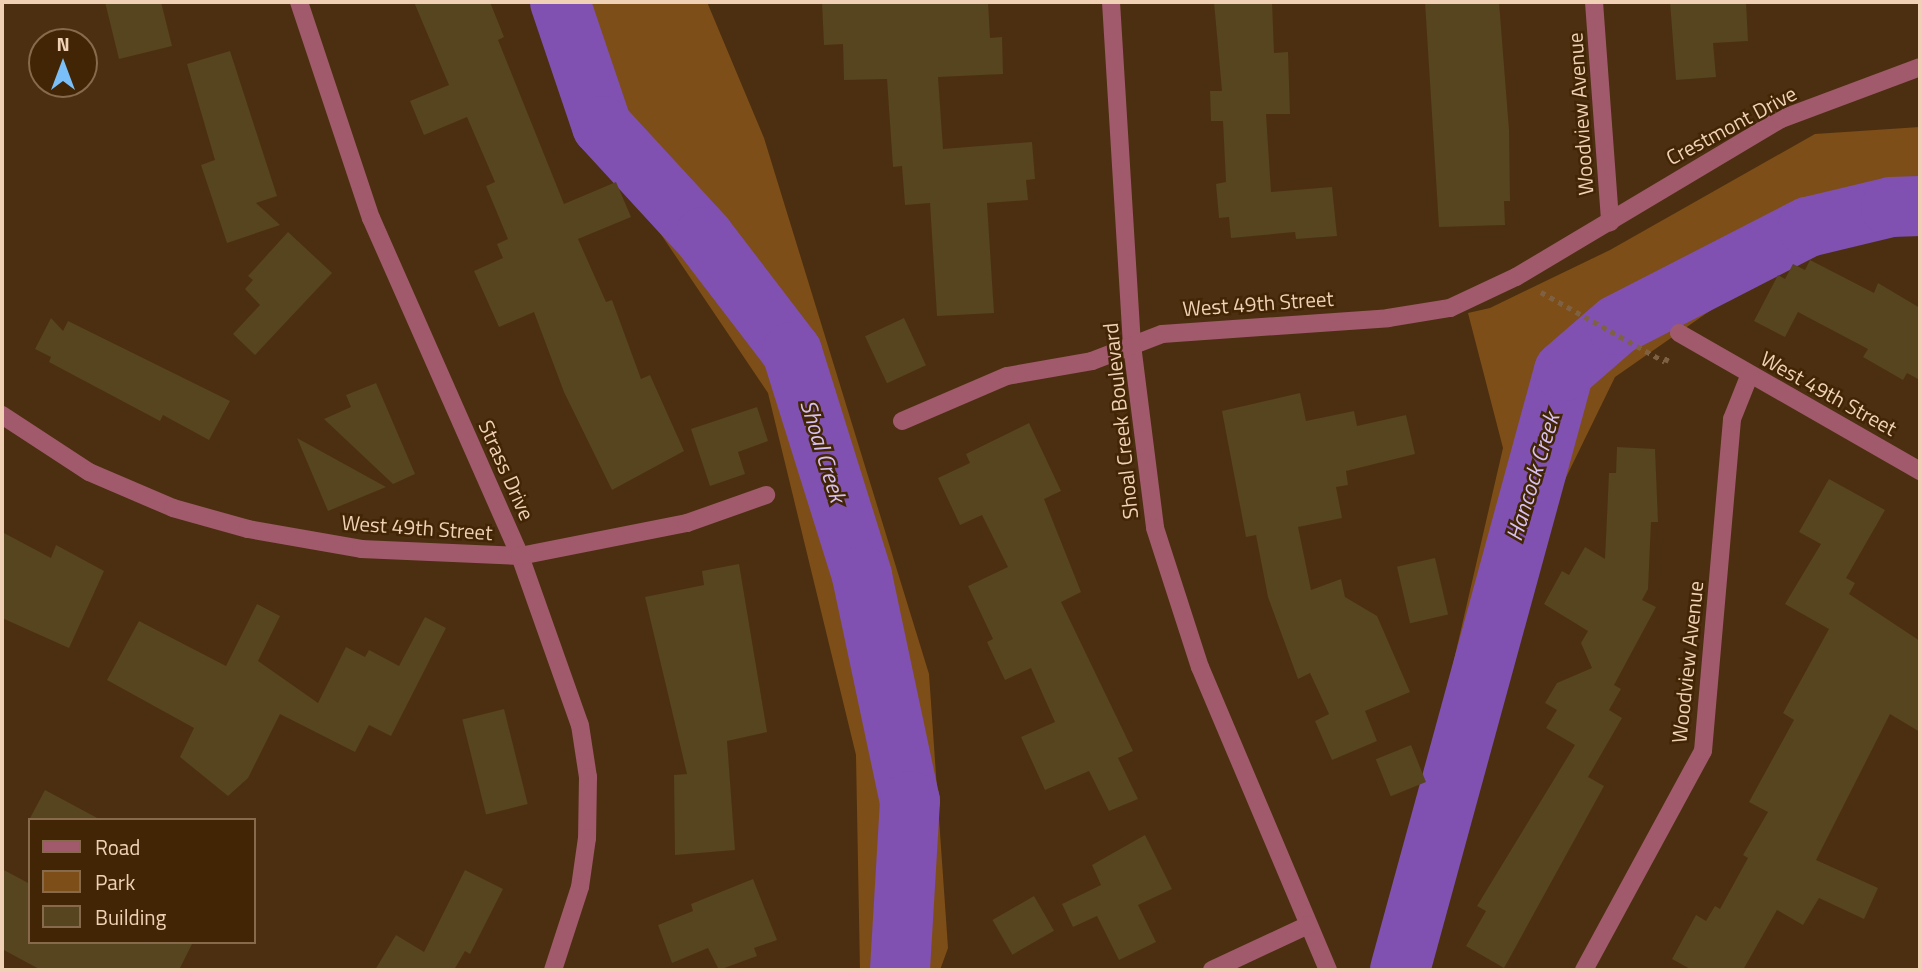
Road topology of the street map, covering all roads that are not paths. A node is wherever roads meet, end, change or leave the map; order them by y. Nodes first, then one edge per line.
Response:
1 (299, 2) edge
2 (1111, 2) edge
3 (1594, 2) edge
4 (1920, 67) edge
5 (1611, 222) junction
6 (1679, 333) dead end
7 (1132, 345) junction
8 (1750, 374) junction
9 (2, 415) edge
10 (902, 421) dead end
11 (1920, 471) edge
12 (766, 495) dead end
13 (520, 556) junction
14 (1308, 925) junction
15 (553, 970) edge
16 (1212, 970) edge
17 (1328, 970) edge
18 (1584, 970) edge

1 - 13 street, Strass Drive
2 - 7 street, Shoal Creek Boulevard
3 - 5 street, Woodview Avenue
4 - 5 street, Crestmont Drive
5 - 7 street, West 49th Street
6 - 8 street, West 49th Street
7 - 10 street, West 49th Street
7 - 14 street, Shoal Creek Boulevard
8 - 11 street, West 49th Street
8 - 18 street, Woodview Avenue
9 - 13 street, West 49th Street
12 - 13 street, West 49th Street
13 - 15 street, Strass Drive
14 - 16 street
14 - 17 street, Shoal Creek Boulevard

